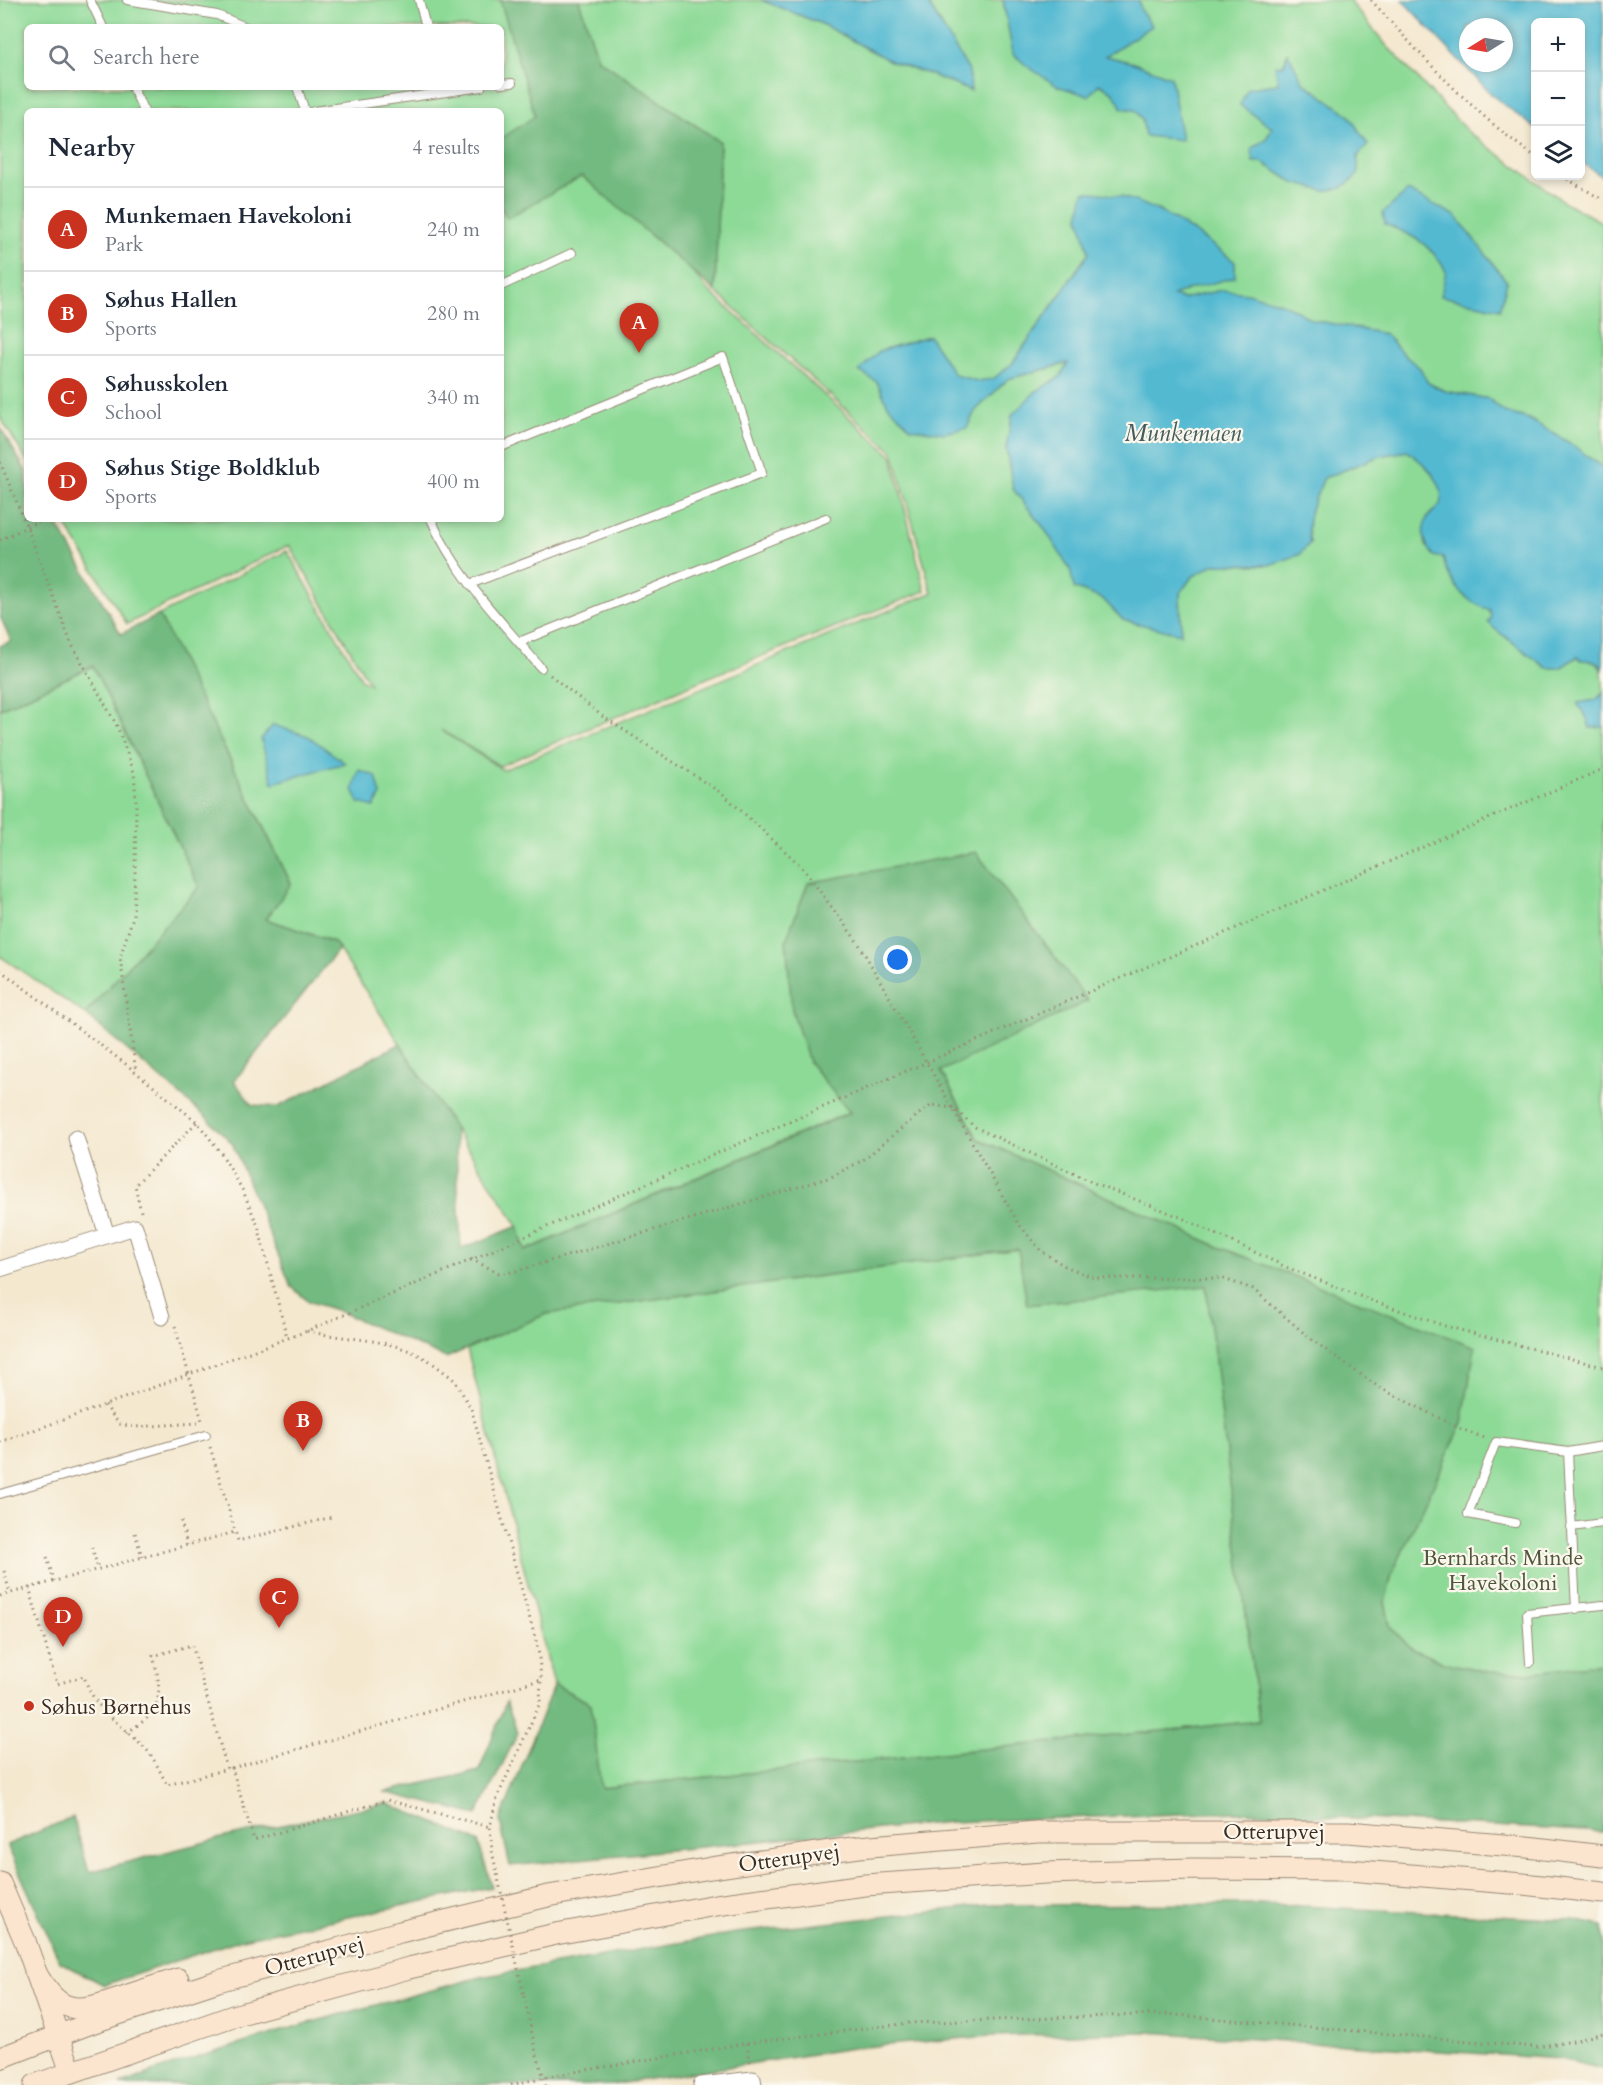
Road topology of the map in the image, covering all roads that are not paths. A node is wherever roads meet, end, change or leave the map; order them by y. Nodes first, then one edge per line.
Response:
1 (90, 0) edge
2 (127, 0) edge
3 (419, 0) edge
4 (102, 24) edge
5 (239, 24) edge
6 (425, 24) edge
7 (512, 82) dead end
8 (504, 83) edge
9 (134, 90) edge
10 (298, 90) edge
11 (443, 90) edge
12 (142, 108) edge
13 (304, 108) edge
14 (332, 108) edge
15 (572, 253) dead end
16 (504, 285) edge
17 (504, 446) edge
18 (826, 518) dead end
19 (432, 522) edge
20 (470, 584) junction
21 (519, 642) junction
22 (541, 668) road end
23 (76, 1138) dead end
24 (107, 1235) junction
25 (0, 1269) edge
26 (162, 1317) road end
27 (206, 1435) road end
28 (1603, 1446) edge
29 (1568, 1452) junction
30 (0, 1494) edge
31 (1515, 1523) dead end
32 (1603, 1523) edge
33 (1571, 1527) junction
34 (1603, 1605) edge
35 (1576, 1609) junction
36 (1530, 1663) dead end
37 (1603, 1856) edge
38 (0, 1883) edge
39 (1603, 1893) edge
40 (340, 1949) junction
41 (35, 1971) junction
42 (59, 2036) junction
43 (0, 2058) edge
44 (71, 2072) junction
45 (754, 2082) edge
46 (35, 2085) edge
47 (701, 2085) edge

1 - 4 lane
2 - 5 lane
3 - 6 lane
7 - 8 lane
9 - 12 lane
10 - 13 lane
11 - 14 lane
15 - 16 lane
17 - 20 lane
18 - 21 lane
19 - 20 lane
20 - 21 lane
21 - 22 lane
23 - 24 street
24 - 25 street
24 - 26 street
27 - 30 lane
28 - 29 lane
29 - 31 lane
29 - 33 lane
32 - 33 lane
33 - 35 lane
34 - 35 lane
35 - 36 lane
37 - 40 main road, Otterupvej
38 - 41 main road
39 - 44 main road, Otterupvej
40 - 41 main road
40 - 42 main road, Otterupvej
41 - 42 main road
42 - 43 main road, Otterupvej
42 - 44 main road
44 - 46 main road, Otterupvej
45 - 47 street

